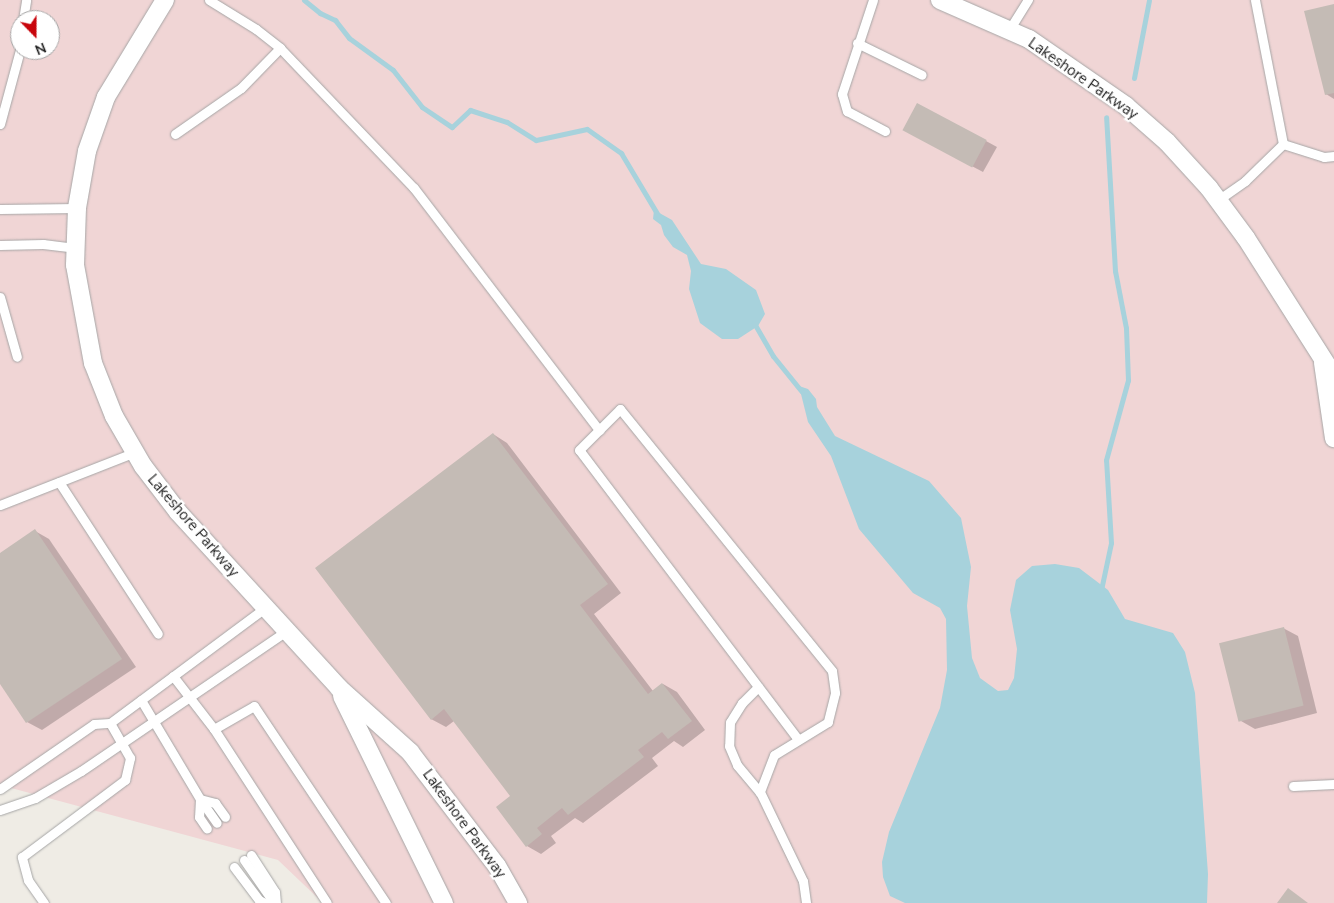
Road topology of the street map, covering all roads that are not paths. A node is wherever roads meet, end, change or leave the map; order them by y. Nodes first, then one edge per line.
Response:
1 (209, 0) edge
2 (873, 0) edge
3 (940, 0) edge
4 (1028, 0) edge
5 (1257, 0) edge
6 (160, 1) edge
7 (1009, 30) junction
8 (857, 43) junction
9 (280, 48) junction
10 (17, 60) edge
11 (922, 75) dead end
12 (0, 124) edge
13 (885, 131) dead end
14 (174, 134) dead end
15 (1282, 144) junction
16 (1334, 156) edge
17 (1218, 200) junction
18 (77, 208) junction
19 (0, 210) edge
20 (0, 245) edge
21 (76, 248) junction
22 (0, 297) edge
23 (17, 357) dead end
24 (1322, 360) junction
25 (1334, 376) edge
26 (599, 430) junction
27 (1334, 438) edge
28 (135, 452) junction
29 (59, 482) junction
30 (0, 505) edge
31 (265, 608) junction
32 (286, 631) junction
33 (158, 634) dead end
34 (173, 676) junction
35 (758, 687) junction
36 (339, 688) junction
37 (188, 698) junction
38 (141, 700) junction
39 (155, 720) junction
40 (110, 723) junction
41 (214, 729) junction
42 (797, 738) junction
43 (121, 743) junction
44 (1334, 784) edge
45 (1293, 786) dead end
46 (0, 789) edge
47 (760, 792) junction
48 (200, 799) junction
49 (0, 810) edge
50 (221, 820) dead end
51 (207, 829) dead end
52 (247, 857) dead end
53 (234, 866) dead end
54 (44, 903) edge
55 (266, 903) edge
56 (275, 903) edge
57 (327, 903) edge
58 (386, 903) edge
59 (444, 903) edge
60 (518, 903) edge
61 (806, 903) edge

1 - 9 lane
2 - 8 lane
3 - 7 street, Lakeshore Parkway
4 - 7 lane
5 - 15 lane
6 - 18 street, Lakeshore Parkway
7 - 17 street, Lakeshore Parkway
8 - 11 lane
8 - 13 lane
9 - 14 lane
9 - 26 lane
10 - 12 lane
15 - 16 lane
15 - 17 lane
17 - 24 street, Lakeshore Parkway
18 - 19 lane
18 - 21 street, Lakeshore Parkway
20 - 21 lane
21 - 28 street, Lakeshore Parkway
22 - 23 lane
24 - 25 street, Lakeshore Parkway
24 - 27 street, Lakeshore Parkway
26 - 35 lane
26 - 42 lane
28 - 29 lane
28 - 31 street, Lakeshore Parkway
29 - 30 lane
29 - 33 lane
31 - 32 street, Lakeshore Parkway
31 - 34 lane
32 - 36 street, Lakeshore Parkway
32 - 37 lane
34 - 37 lane
34 - 38 lane
35 - 42 lane
35 - 47 lane
36 - 59 street, Lakeshore Parkway
36 - 60 street, Lakeshore Parkway
37 - 39 lane
37 - 41 lane
38 - 39 lane
38 - 40 lane
39 - 43 lane
39 - 48 lane
40 - 43 lane
40 - 46 lane
41 - 57 lane
41 - 58 lane
42 - 47 lane
43 - 49 lane
43 - 54 lane
44 - 45 lane
47 - 61 lane
48 - 50 lane
48 - 51 lane
52 - 56 lane
53 - 55 lane

